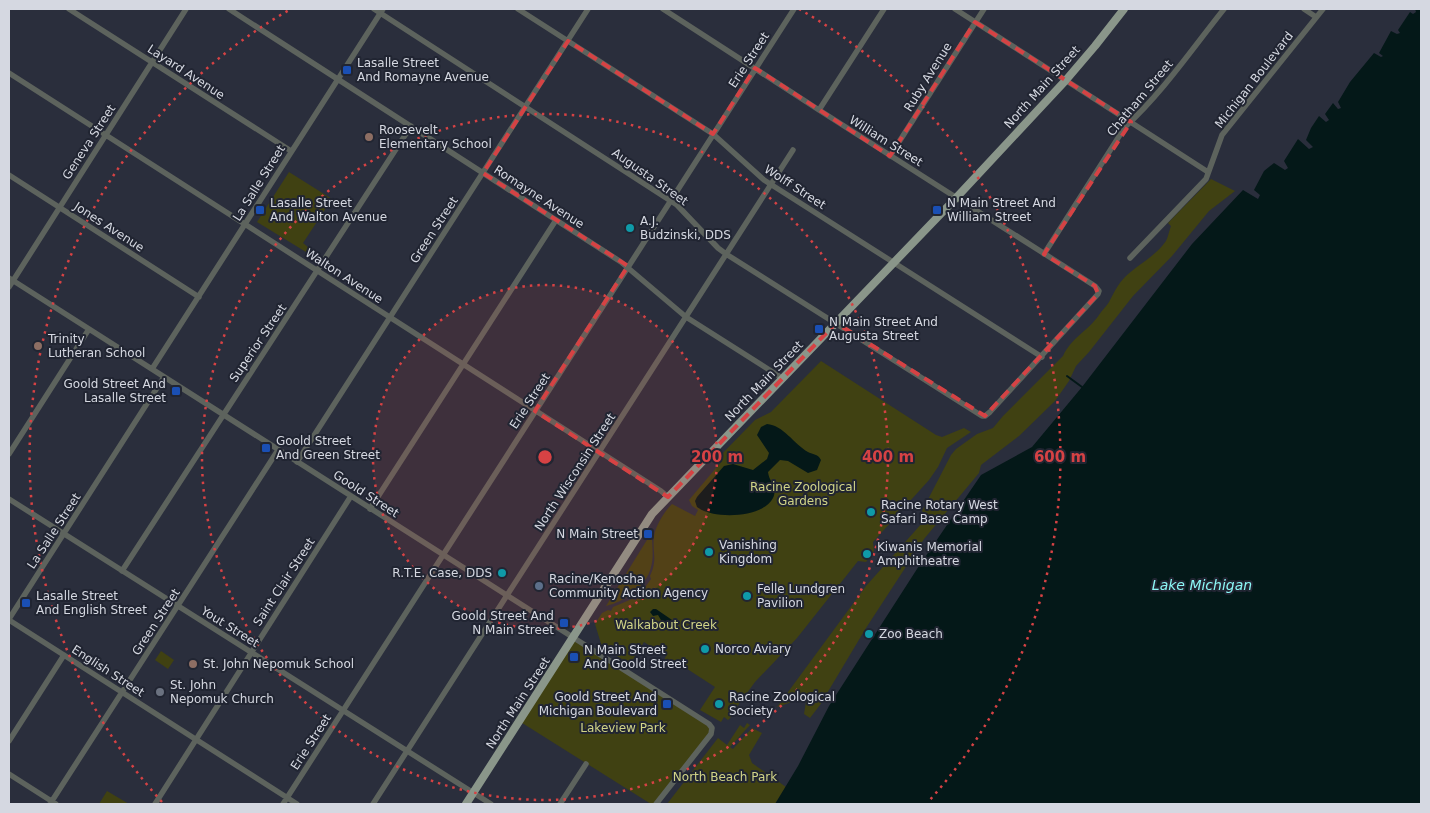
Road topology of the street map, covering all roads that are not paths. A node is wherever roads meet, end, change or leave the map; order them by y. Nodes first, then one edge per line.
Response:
1 (69, 9) edge
2 (186, 9) edge
3 (229, 9) edge
4 (374, 9) edge
5 (518, 9) edge
6 (588, 9) edge
7 (663, 9) edge
8 (794, 9) edge
9 (884, 9) edge
10 (955, 9) edge
11 (984, 9) edge
12 (1124, 9) edge
13 (1224, 9) edge
14 (1304, 9) edge
15 (1323, 9) edge
16 (382, 11) edge
17 (1316, 17) junction
18 (975, 22) junction
19 (568, 41) junction
20 (152, 62) junction
21 (755, 68) junction
22 (9, 73) edge
23 (338, 79) junction
24 (1066, 80) junction
25 (526, 107) junction
26 (818, 110) junction
27 (1131, 122) junction
28 (411, 126) junction
29 (105, 134) junction
30 (713, 134) junction
31 (793, 150) dead end
32 (291, 151) junction
33 (890, 156) junction
34 (1208, 172) junction
35 (483, 173) junction
36 (9, 175) edge
37 (771, 184) junction
38 (956, 198) junction
39 (670, 200) junction
40 (59, 207) junction
41 (556, 220) junction
42 (245, 224) junction
43 (726, 254) junction
44 (1044, 254) junction
45 (1130, 258) dead end
46 (894, 262) junction
47 (628, 267) junction
48 (318, 271) junction
49 (11, 279) edge
50 (9, 286) edge
51 (199, 296) junction
52 (390, 317) junction
53 (686, 317) junction
54 (836, 323) junction
55 (89, 329) junction
56 (1042, 357) junction
57 (463, 364) junction
58 (152, 369) junction
59 (164, 377) junction
60 (782, 378) junction
61 (535, 411) junction
62 (222, 414) junction
63 (278, 450) junction
64 (600, 452) junction
65 (9, 454) edge
66 (297, 462) junction
67 (351, 496) junction
68 (668, 497) junction
69 (9, 499) edge
70 (370, 509) junction
71 (64, 534) junction
72 (442, 555) junction
73 (122, 570) junction
74 (508, 596) junction
75 (178, 606) junction
76 (9, 620) edge
77 (573, 637) junction
78 (251, 652) junction
79 (64, 655) junction
80 (122, 692) junction
81 (343, 710) junction
82 (196, 739) junction
83 (9, 741) edge
84 (408, 751) junction
85 (586, 764) dead end
86 (9, 774) edge
87 (474, 793) junction
88 (287, 798) junction
89 (53, 803) edge
90 (154, 804) edge
91 (283, 804) edge
92 (298, 804) edge
93 (373, 804) edge
94 (466, 804) edge
95 (491, 804) edge
96 (560, 804) edge
97 (656, 804) edge

1 - 20 street, Layard Avenue
2 - 20 street, Geneva Street
3 - 23 street, Romayne Avenue
4 - 16 street, Augusta Street
5 - 19 street, Wolff Street
6 - 19 street, Green Street
7 - 21 street, William Street
8 - 21 street, Erie Street
9 - 26 street
10 - 18 street
11 - 18 street, Ruby Avenue
12 - 24 main road, North Main Street
13 - 27 street, Chatham Street
14 - 17 street
15 - 17 street, Michigan Boulevard
16 - 23 street, La Salle Street
16 - 25 street, Augusta Street
17 - 34 street, Michigan Boulevard
18 - 24 street
18 - 33 street, Ruby Avenue
19 - 25 street, Green Street
19 - 30 street, Wolff Street
20 - 29 street, Geneva Street
20 - 32 street, Layard Avenue
21 - 26 street, William Street
21 - 30 street, Erie Street
22 - 29 street, Walton Avenue
23 - 28 street, Romayne Avenue
23 - 32 street, La Salle Street
24 - 27 street
24 - 38 main road, North Main Street
25 - 35 street, Green Street
25 - 39 street, Augusta Street
26 - 33 street, William Street
27 - 34 street
27 - 44 street, Chatham Street
28 - 35 street, Romayne Avenue
28 - 48 street, Superior Street
29 - 40 street, Geneva Street
29 - 42 street, Walton Avenue
30 - 37 street, Wolff Street
30 - 39 street, Erie Street
31 - 37 street, North Wisconsin Street
32 - 42 street, La Salle Street
33 - 38 street, William Street
34 - 45 street, Michigan Boulevard
35 - 41 street, Romayne Avenue
35 - 52 street, Green Street
36 - 40 street, Jones Avenue
37 - 43 street, North Wisconsin Street
37 - 46 street, Wolff Street
38 - 44 street, William Street
38 - 46 main road, North Main Street
39 - 43 street, Augusta Street
39 - 47 street, Erie Street
40 - 49 street, Geneva Street
40 - 51 street, Jones Avenue
41 - 47 street, Romayne Avenue
41 - 57 street
42 - 48 street, Walton Avenue
42 - 51 street, La Salle Street
43 - 53 street, North Wisconsin Street
43 - 54 street, Augusta Street
44 - 56 street, William Street
46 - 54 main road, North Main Street
46 - 56 street, Wolff Street
47 - 53 street, Romayne Avenue
47 - 61 street, Erie Street
48 - 52 street, Walton Avenue
48 - 62 street, Superior Street
49 - 50 street, Geneva Street
49 - 55 street, Goold Street
51 - 58 street, La Salle Street
52 - 57 street, Walton Avenue
52 - 66 street, Green Street
53 - 60 street, Romayne Avenue
53 - 64 street, North Wisconsin Street
54 - 56 street, Augusta Street
54 - 60 main road, North Main Street
55 - 58 street, Goold Street
55 - 65 street
57 - 61 street, Walton Avenue
57 - 70 street
58 - 59 street, Goold Street
59 - 62 street, Goold Street
59 - 71 street, La Salle Street
60 - 68 main road, North Main Street
61 - 64 street, Walton Avenue
61 - 72 street, Erie Street
62 - 63 street, Goold Street
62 - 73 street, Superior Street
63 - 66 street, Goold Street
63 - 75 street, Green Street
64 - 68 street, Walton Avenue
64 - 74 street, North Wisconsin Street
66 - 67 street, Goold Street
67 - 70 street, Goold Street
67 - 78 street, Saint Clair Street
68 - 77 main road, North Main Street
69 - 71 street, Yout Street
70 - 72 street, Goold Street
71 - 73 street, Yout Street
71 - 76 street, La Salle Street
72 - 74 street, Goold Street
72 - 81 street, Erie Street
73 - 75 street, Yout Street
74 - 77 street, Goold Street
74 - 84 street, North Wisconsin Street
75 - 78 street, Yout Street
75 - 80 street, Green Street
76 - 79 street, English Street
77 - 87 main road, North Main Street
77 - 97 street, Goold Street
78 - 81 street, Yout Street
78 - 82 street, Saint Clair Street
79 - 80 street, English Street
79 - 83 street
80 - 82 street, English Street
80 - 89 street, Green Street
81 - 84 street, Yout Street
81 - 88 street, Erie Street
82 - 88 street, English Street
82 - 90 street, Saint Clair Street
84 - 87 street, Yout Street
84 - 93 street, North Wisconsin Street
85 - 96 street
86 - 89 street
87 - 94 main road, North Main Street
87 - 95 street, Yout Street
88 - 91 street, Erie Street
88 - 92 street, English Street

